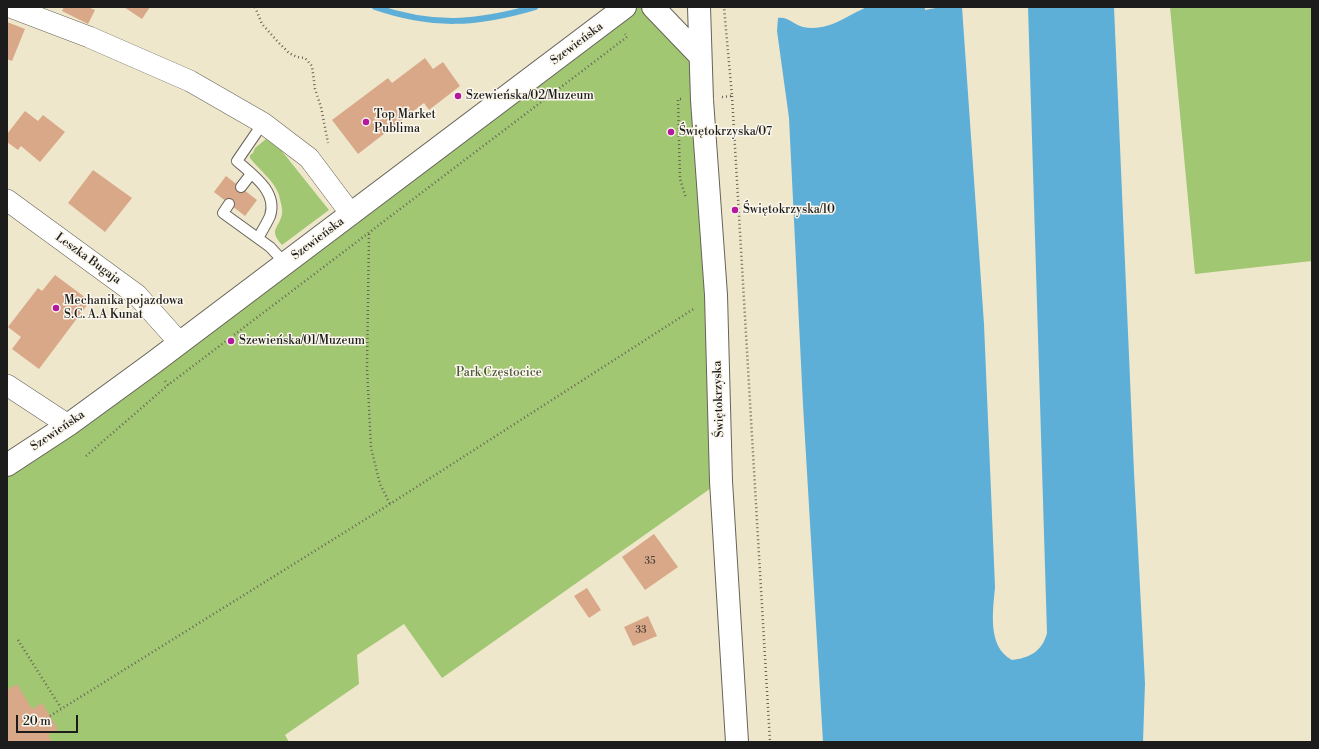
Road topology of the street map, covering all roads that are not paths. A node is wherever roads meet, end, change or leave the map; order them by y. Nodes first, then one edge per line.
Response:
1 (10, 7) edge
2 (653, 7) edge
3 (699, 7) edge
4 (620, 12) edge
5 (700, 56) junction
6 (263, 123) junction
7 (251, 174) junction
8 (242, 187) dead end
9 (7, 200) edge
10 (229, 204) dead end
11 (351, 214) junction
12 (258, 238) junction
13 (285, 263) junction
14 (179, 342) junction
15 (7, 385) edge
16 (68, 426) junction
17 (7, 465) edge
18 (737, 742) edge

1 - 6 street
2 - 5 street
3 - 5 street, Świętokrzyska
4 - 11 street, Szewieńska
5 - 18 street, Świętokrzyska
6 - 7 lane
6 - 11 street
7 - 8 lane
7 - 12 lane
9 - 14 street, Leszka Bugaja
10 - 12 lane
11 - 13 street, Szewieńska
12 - 13 lane
13 - 14 street, Szewieńska
14 - 16 street, Szewieńska
15 - 16 street
16 - 17 street, Szewieńska

